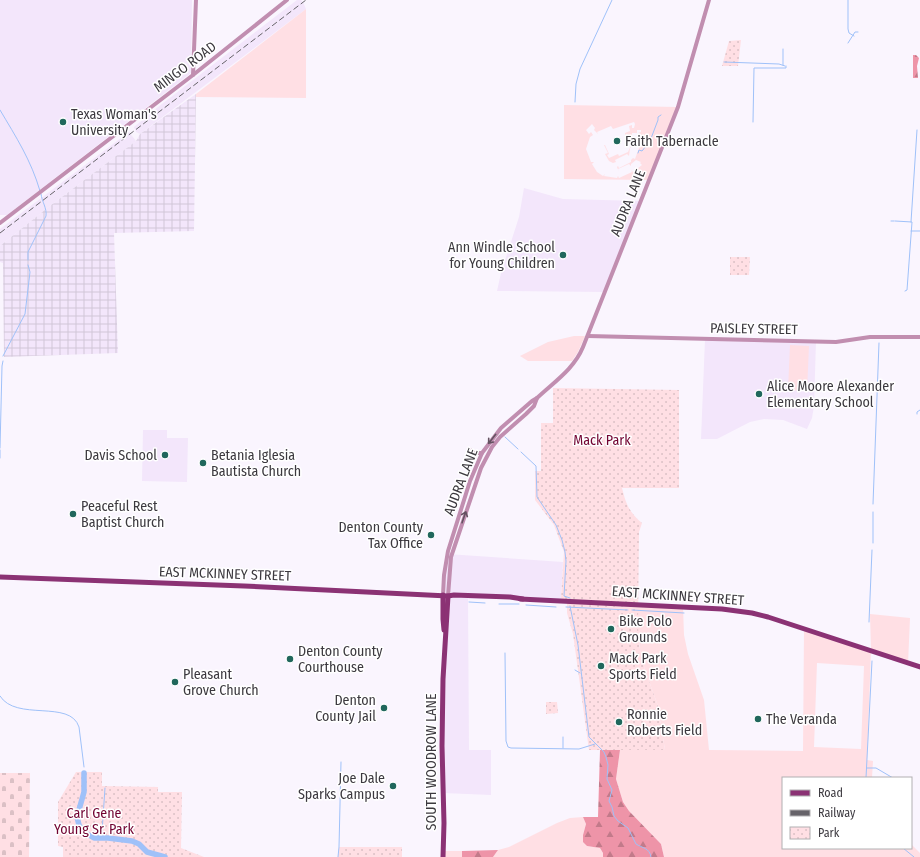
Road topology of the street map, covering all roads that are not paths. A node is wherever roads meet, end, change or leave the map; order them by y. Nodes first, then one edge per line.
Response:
1 (196, 0) edge
2 (287, 0) edge
3 (709, 0) edge
4 (193, 75) junction
5 (0, 223) edge
6 (588, 336) junction
7 (920, 337) edge
8 (538, 398) junction
9 (512, 418) junction
10 (516, 422) junction
11 (469, 449) dead end
12 (482, 453) junction
13 (455, 536) junction
14 (0, 577) edge
15 (446, 595) junction
16 (920, 667) edge
17 (443, 857) edge

1 - 4 street
2 - 4 street, MINGO ROAD
3 - 6 street, AUDRA LANE
4 - 5 street, MINGO ROAD
6 - 7 street, PAISLEY STREET
6 - 8 street, AUDRA LANE
8 - 9 street, AUDRA LANE
8 - 10 street, AUDRA LANE
9 - 10 street
9 -> 12 street, AUDRA LANE
13 -> 10 street, AUDRA LANE
11 - 12 street
12 - 13 street, AUDRA LANE
13 - 15 street, AUDRA LANE
14 - 15 main road, EAST MCKINNEY STREET
15 - 16 main road, EAST MCKINNEY STREET
15 - 17 main road, SOUTH WOODROW LANE

